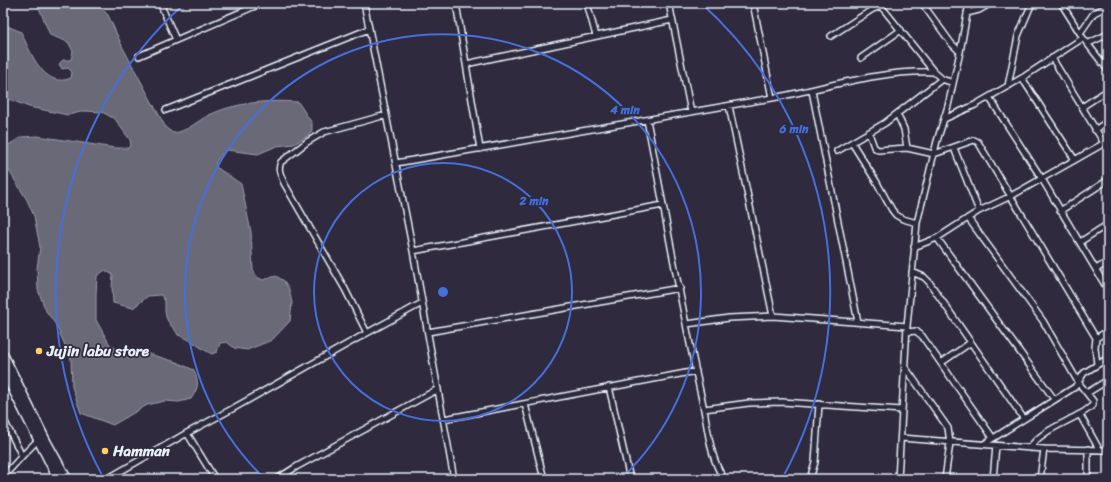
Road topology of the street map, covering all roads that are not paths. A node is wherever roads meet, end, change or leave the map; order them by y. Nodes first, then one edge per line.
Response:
1 (160, 3) edge
2 (262, 3) edge
3 (364, 3) edge
4 (456, 3) edge
5 (587, 3) edge
6 (669, 3) edge
7 (753, 3) edge
8 (922, 3) edge
9 (969, 3) edge
10 (991, 3) edge
11 (1032, 3) edge
12 (1061, 3) edge
13 (254, 5) edge
14 (1108, 6) edge
15 (968, 12) junction
16 (672, 20) junction
17 (369, 29) junction
18 (901, 30) junction
19 (1108, 34) edge
20 (596, 36) junction
21 (831, 36) dead end
22 (1082, 36) junction
23 (176, 40) junction
24 (1087, 44) junction
25 (960, 52) junction
26 (140, 56) dead end
27 (861, 58) dead end
28 (1052, 58) junction
29 (466, 64) junction
30 (1108, 70) edge
31 (934, 72) junction
32 (1022, 78) junction
33 (942, 79) junction
34 (953, 83) junction
35 (1008, 86) junction
36 (1108, 90) edge
37 (812, 91) junction
38 (989, 97) junction
39 (772, 98) junction
40 (729, 106) junction
41 (1082, 107) junction
42 (166, 110) dead end
43 (691, 112) junction
44 (897, 114) junction
45 (386, 115) junction
46 (944, 119) junction
47 (647, 120) junction
48 (1108, 121) edge
49 (1095, 130) junction
50 (868, 133) junction
51 (1106, 142) edge
52 (852, 143) junction
53 (907, 148) junction
54 (954, 148) junction
55 (480, 149) junction
56 (837, 151) dead end
57 (934, 154) junction
58 (1075, 160) junction
59 (396, 163) junction
60 (1042, 179) junction
61 (1108, 180) edge
62 (1011, 196) junction
63 (663, 206) junction
64 (980, 211) junction
65 (1060, 211) junction
66 (968, 218) junction
67 (917, 223) junction
68 (1108, 224) edge
69 (937, 238) junction
70 (1080, 242) junction
71 (914, 247) junction
72 (413, 251) junction
73 (1108, 262) edge
74 (1096, 268) junction
75 (912, 272) junction
76 (680, 288) junction
77 (1108, 290) edge
78 (422, 303) junction
79 (773, 316) junction
80 (858, 322) junction
81 (687, 324) junction
82 (907, 326) junction
83 (1108, 331) edge
84 (428, 332) junction
85 (907, 332) junction
86 (366, 333) junction
87 (1096, 338) junction
88 (970, 343) junction
89 (3, 354) edge
90 (1108, 358) edge
91 (941, 363) junction
92 (1098, 364) junction
93 (905, 368) junction
94 (3, 370) edge
95 (696, 371) junction
96 (1108, 380) edge
97 (1078, 382) junction
98 (610, 387) junction
99 (438, 389) junction
100 (1087, 393) junction
101 (1054, 399) junction
102 (525, 404) junction
103 (819, 404) junction
104 (704, 409) junction
105 (902, 410) junction
106 (1080, 415) junction
107 (3, 418) edge
108 (444, 419) junction
109 (1024, 419) junction
110 (187, 433) junction
111 (901, 438) junction
112 (993, 438) junction
113 (38, 440) junction
114 (950, 443) junction
115 (983, 445) junction
116 (996, 446) junction
117 (1030, 448) junction
118 (1044, 449) junction
119 (1088, 449) junction
120 (1099, 449) junction
121 (1108, 450) edge
122 (22, 456) junction
123 (3, 477) edge
124 (453, 478) edge
125 (58, 479) edge
126 (67, 479) edge
127 (107, 479) edge
128 (215, 479) edge
129 (277, 479) edge
130 (544, 479) edge
131 (630, 479) edge
132 (724, 479) edge
133 (810, 479) edge
134 (898, 479) edge
135 (945, 479) edge
136 (993, 479) edge
137 (1040, 479) edge
138 (1088, 479) edge

1 - 23 street
2 - 13 street
3 - 17 street
4 - 29 street
5 - 20 street
6 - 16 street
7 - 39 street
8 - 25 street
9 - 15 street
10 - 15 street
11 - 35 street
12 - 22 street
13 - 23 street
14 - 22 street
15 - 25 street
16 - 20 street
16 - 43 street
17 - 42 street
17 - 45 street
18 - 21 street
18 - 27 street
18 - 31 street
19 - 24 street
20 - 29 street
22 - 24 street
22 - 28 street
23 - 26 street
24 - 30 street
25 - 34 street
28 - 32 street
28 - 41 street
29 - 55 street
31 - 33 street
31 - 37 street
32 - 35 street
32 - 58 street
33 - 34 street
33 - 44 street
34 - 46 street
35 - 38 street
36 - 41 street
37 - 39 street
37 - 80 street
38 - 46 street
38 - 60 street
39 - 40 street
40 - 43 street
40 - 79 street
41 - 49 street
43 - 47 street
44 - 50 street
44 - 53 street
45 - 59 street
45 - 86 street
46 - 57 street
47 - 55 street
47 - 63 street
48 - 49 street
49 - 51 street
50 - 52 street
50 - 53 street
51 - 58 street
52 - 56 street
52 - 67 street
53 - 57 street
54 - 57 street
54 - 62 street
54 - 64 street
55 - 59 street
57 - 67 street
58 - 60 street
59 - 72 street
60 - 62 street
60 - 65 street
61 - 65 street
62 - 64 street
62 - 87 street
63 - 72 street
63 - 76 street
64 - 66 street
65 - 70 street
66 - 69 street
66 - 97 street
67 - 71 street
68 - 70 street
69 - 71 street
69 - 101 street
70 - 74 street
71 - 75 street
72 - 78 street
73 - 74 street
74 - 77 street
75 - 82 street
75 - 88 street
76 - 81 street
76 - 84 street
78 - 84 street
78 - 86 street
79 - 80 street
79 - 81 street
80 - 82 street
81 - 95 street
82 - 85 street
83 - 87 street
84 - 99 street
85 - 91 street
85 - 93 street
86 - 110 street
87 - 92 street
88 - 91 street
88 - 109 street
89 - 126 main road
90 - 92 street
91 - 112 street
92 - 97 street
93 - 105 street
93 - 114 street
94 - 113 main road
95 - 98 street
95 - 104 street
96 - 100 street
97 - 100 street
97 - 101 street
98 - 102 street
98 - 131 street
99 - 108 street
99 - 129 street
100 - 106 street
101 - 109 street
102 - 108 street
102 - 130 street
103 - 104 street
103 - 105 street
103 - 133 street
104 - 132 street
105 - 111 street
106 - 117 street
106 - 120 street
107 - 122 street
108 - 124 street
109 - 112 street
110 - 127 street
110 - 128 street
111 - 114 street
111 - 134 street
112 - 115 street
113 - 122 street
113 - 125 main road
114 - 115 street
114 - 135 street
115 - 116 street
116 - 117 street
116 - 136 street
117 - 118 street
118 - 119 street
118 - 137 street
119 - 120 street
119 - 138 street
120 - 121 street
122 - 123 street

